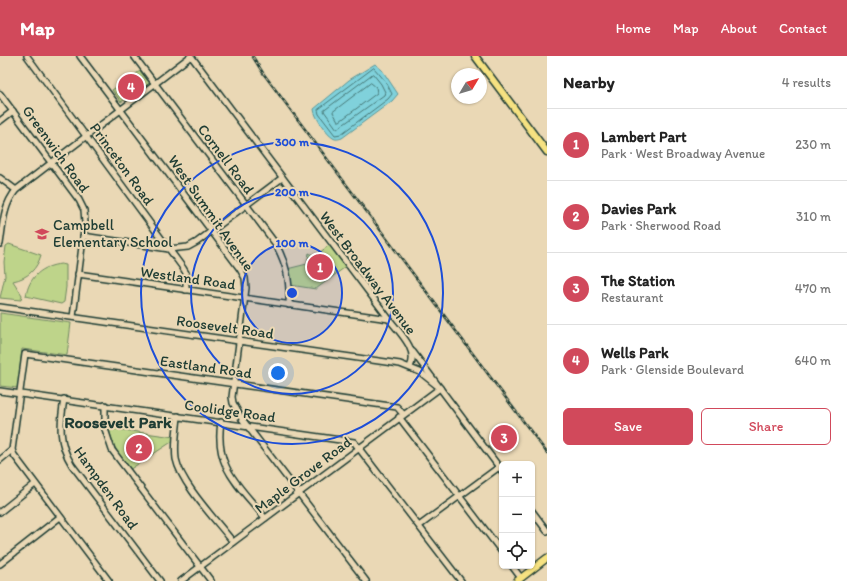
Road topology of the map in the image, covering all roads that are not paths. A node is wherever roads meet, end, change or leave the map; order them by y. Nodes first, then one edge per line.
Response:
1 (27, 56) edge
2 (80, 56) edge
3 (134, 56) edge
4 (191, 56) edge
5 (475, 56) edge
6 (155, 84) junction
7 (0, 94) edge
8 (120, 109) junction
9 (13, 111) junction
10 (0, 121) edge
11 (86, 135) junction
12 (547, 152) edge
13 (50, 162) junction
14 (0, 178) edge
15 (282, 178) junction
16 (16, 190) junction
17 (246, 205) junction
18 (1, 223) edge
19 (212, 231) junction
20 (84, 236) junction
21 (0, 244) edge
22 (169, 249) junction
23 (78, 274) junction
24 (186, 290) junction
25 (245, 298) junction
26 (289, 305) junction
27 (0, 307) edge
28 (73, 317) junction
29 (389, 318) junction
30 (240, 341) junction
31 (411, 350) junction
32 (410, 367) junction
33 (233, 384) junction
34 (440, 388) junction
35 (0, 391) edge
36 (20, 394) junction
37 (64, 400) junction
38 (105, 405) junction
39 (178, 416) junction
40 (401, 416) junction
41 (221, 422) junction
42 (247, 426) junction
43 (359, 447) junction
44 (12, 450) junction
45 (0, 460) edge
46 (499, 468) edge
47 (499, 470) edge
48 (35, 484) junction
49 (299, 493) junction
50 (460, 496) junction
51 (0, 512) edge
52 (535, 515) edge
53 (60, 518) junction
54 (265, 518) junction
55 (419, 526) junction
56 (547, 531) edge
57 (233, 542) junction
58 (499, 548) edge
59 (547, 558) edge
60 (0, 564) edge
61 (200, 567) junction
62 (514, 569) edge
63 (519, 579) edge
64 (108, 581) edge
65 (160, 581) edge
66 (181, 581) edge
67 (211, 581) edge
68 (366, 581) edge
69 (461, 581) edge

1 - 11 street, Princeton Road
2 - 8 street, West Summit Avenue
3 - 6 street, Cornell Road
4 - 6 street
4 - 15 street, West Broadway Avenue
5 - 12 main road
6 - 8 street
6 - 17 street, Cornell Road
7 - 9 street, Greenwich Road
8 - 11 street
8 - 19 street, West Summit Avenue
9 - 10 street
9 - 13 street, Greenwich Road
11 - 13 street
11 - 22 street, Princeton Road
13 - 16 street
13 - 20 street, Greenwich Road
14 - 16 street
15 - 17 street
15 - 29 street, West Broadway Avenue
16 - 18 street
17 - 19 street
17 - 26 street, Cornell Road
18 - 21 street
19 - 22 street
19 - 25 street, West Summit Avenue
20 - 22 street
20 - 23 street, Greenwich Road
22 - 24 street, Princeton Road
23 - 24 street, Westland Road
23 - 28 street, Greenwich Road
24 - 25 street, Westland Road
25 - 26 street, Westland Road
25 - 30 street, West Summit Avenue
26 - 29 street, Westland Road
27 - 28 street, Roosevelt Road
28 - 30 street, Roosevelt Road
29 - 31 street, West Broadway Avenue
30 - 32 street, Roosevelt Road
30 - 33 street, West Summit Avenue
31 - 32 street, West Broadway Avenue
31 - 34 street, West Broadway Avenue
32 - 34 street, Roosevelt Road
33 - 36 street, Eastland Road
33 - 40 street, Eastland Road
33 - 42 street, West Summit Avenue
34 - 40 street, Maple Grove Road
34 - 46 street, West Broadway Avenue
35 - 36 street, Coolidge Road
36 - 37 street, Coolidge Road
36 - 44 street
37 - 38 street, Coolidge Road
37 - 65 street, Hampden Road
38 - 39 street, Coolidge Road
38 - 61 street
39 - 41 street, Coolidge Road
39 - 57 street
40 - 43 street, Maple Grove Road
40 - 50 street
41 - 42 street, Coolidge Road
41 - 54 street
42 - 43 street, Coolidge Road
42 - 49 street, West Summit Avenue
43 - 49 street, Maple Grove Road
43 - 55 street
44 - 45 street
44 - 48 street
47 - 50 street
48 - 51 street
48 - 53 street
49 - 54 street, Maple Grove Road
49 - 68 street, West Summit Avenue
50 - 55 street
50 - 58 street
52 - 56 street
53 - 60 street
53 - 64 street
54 - 57 street, Maple Grove Road
55 - 69 street
57 - 61 street, Maple Grove Road
59 - 63 main road
61 - 66 street, Maple Grove Road
61 - 67 street
62 - 63 street

